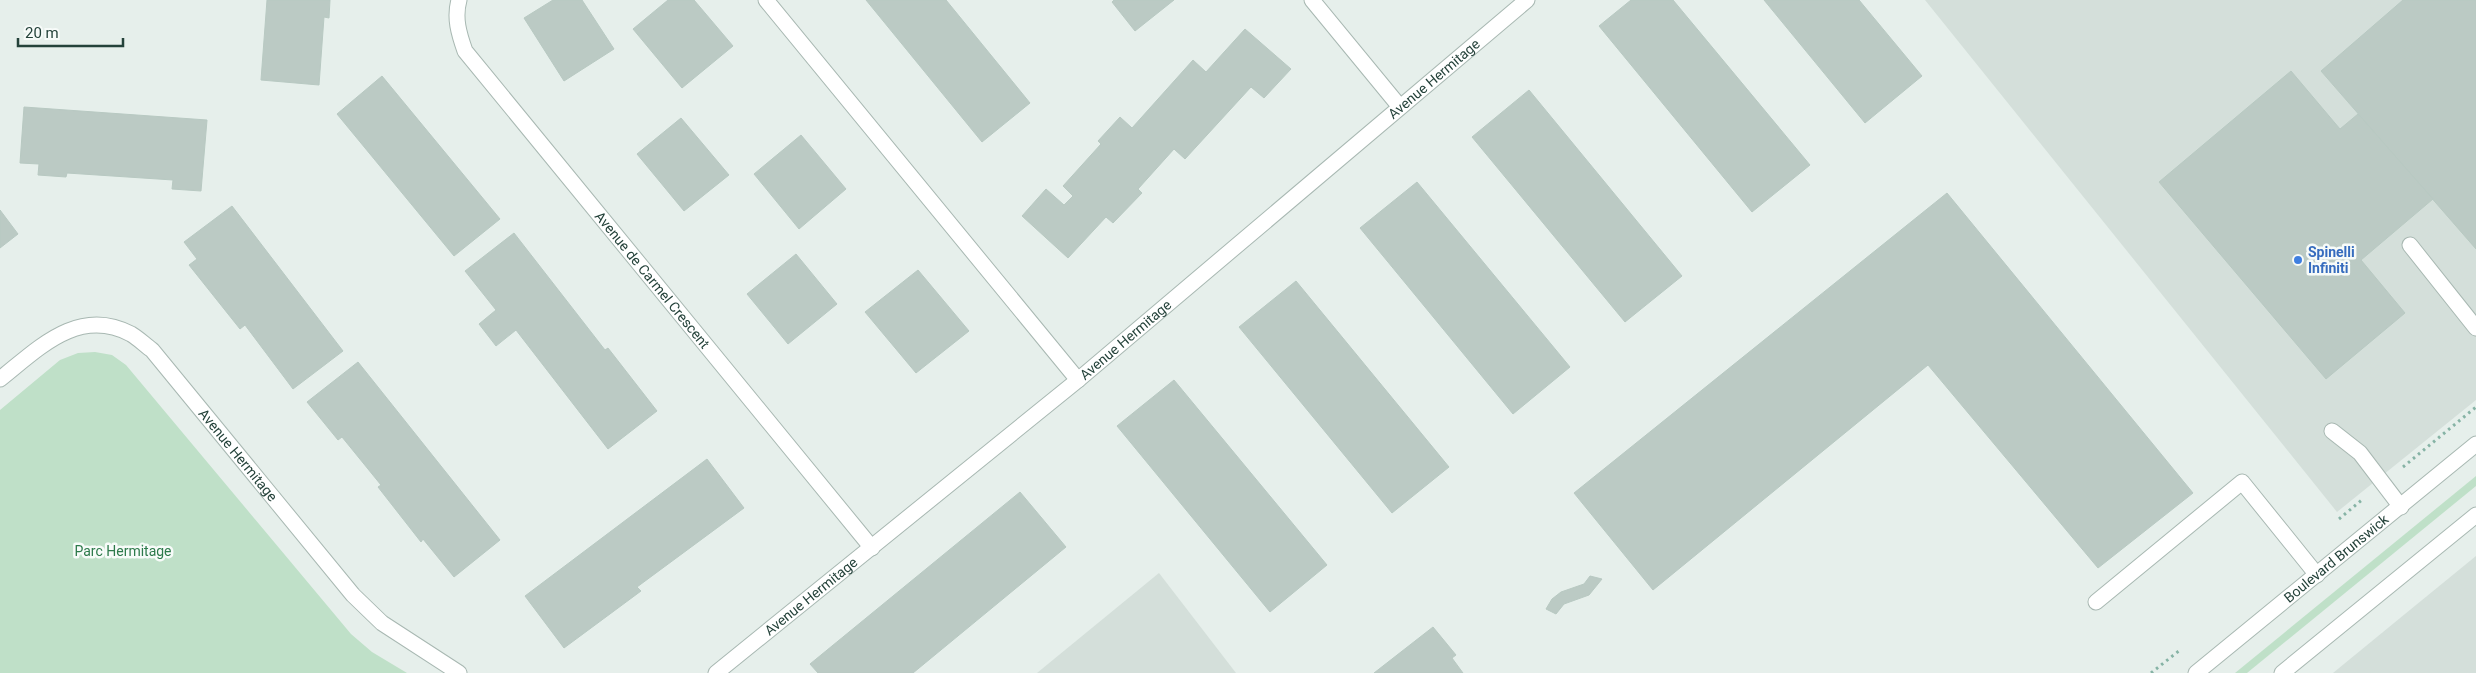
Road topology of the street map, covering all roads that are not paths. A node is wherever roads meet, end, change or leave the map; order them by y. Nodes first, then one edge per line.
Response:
1 (459, 0) edge
2 (766, 0) edge
3 (1312, 0) edge
4 (1527, 0) edge
5 (1400, 107) junction
6 (2410, 245) dead end
7 (2476, 328) edge
8 (0, 379) edge
9 (1078, 380) junction
10 (2332, 432) dead end
11 (2476, 444) edge
12 (2401, 506) junction
13 (2476, 515) edge
14 (872, 548) junction
15 (2316, 575) junction
16 (2096, 602) dead end
17 (459, 673) edge
18 (716, 673) edge
19 (2196, 673) edge
20 (2282, 673) edge

1 - 14 street, Avenue de Carmel Crescent
2 - 9 street
3 - 5 street
4 - 5 street, Avenue Hermitage
5 - 9 street, Avenue Hermitage
6 - 7 street
8 - 17 street, Avenue Hermitage
9 - 14 street, Avenue Hermitage
10 - 12 street
11 - 12 street, Boulevard Brunswick
12 - 15 street, Boulevard Brunswick
13 - 20 street
14 - 18 street, Avenue Hermitage
15 - 16 street
15 - 19 street, Boulevard Brunswick

